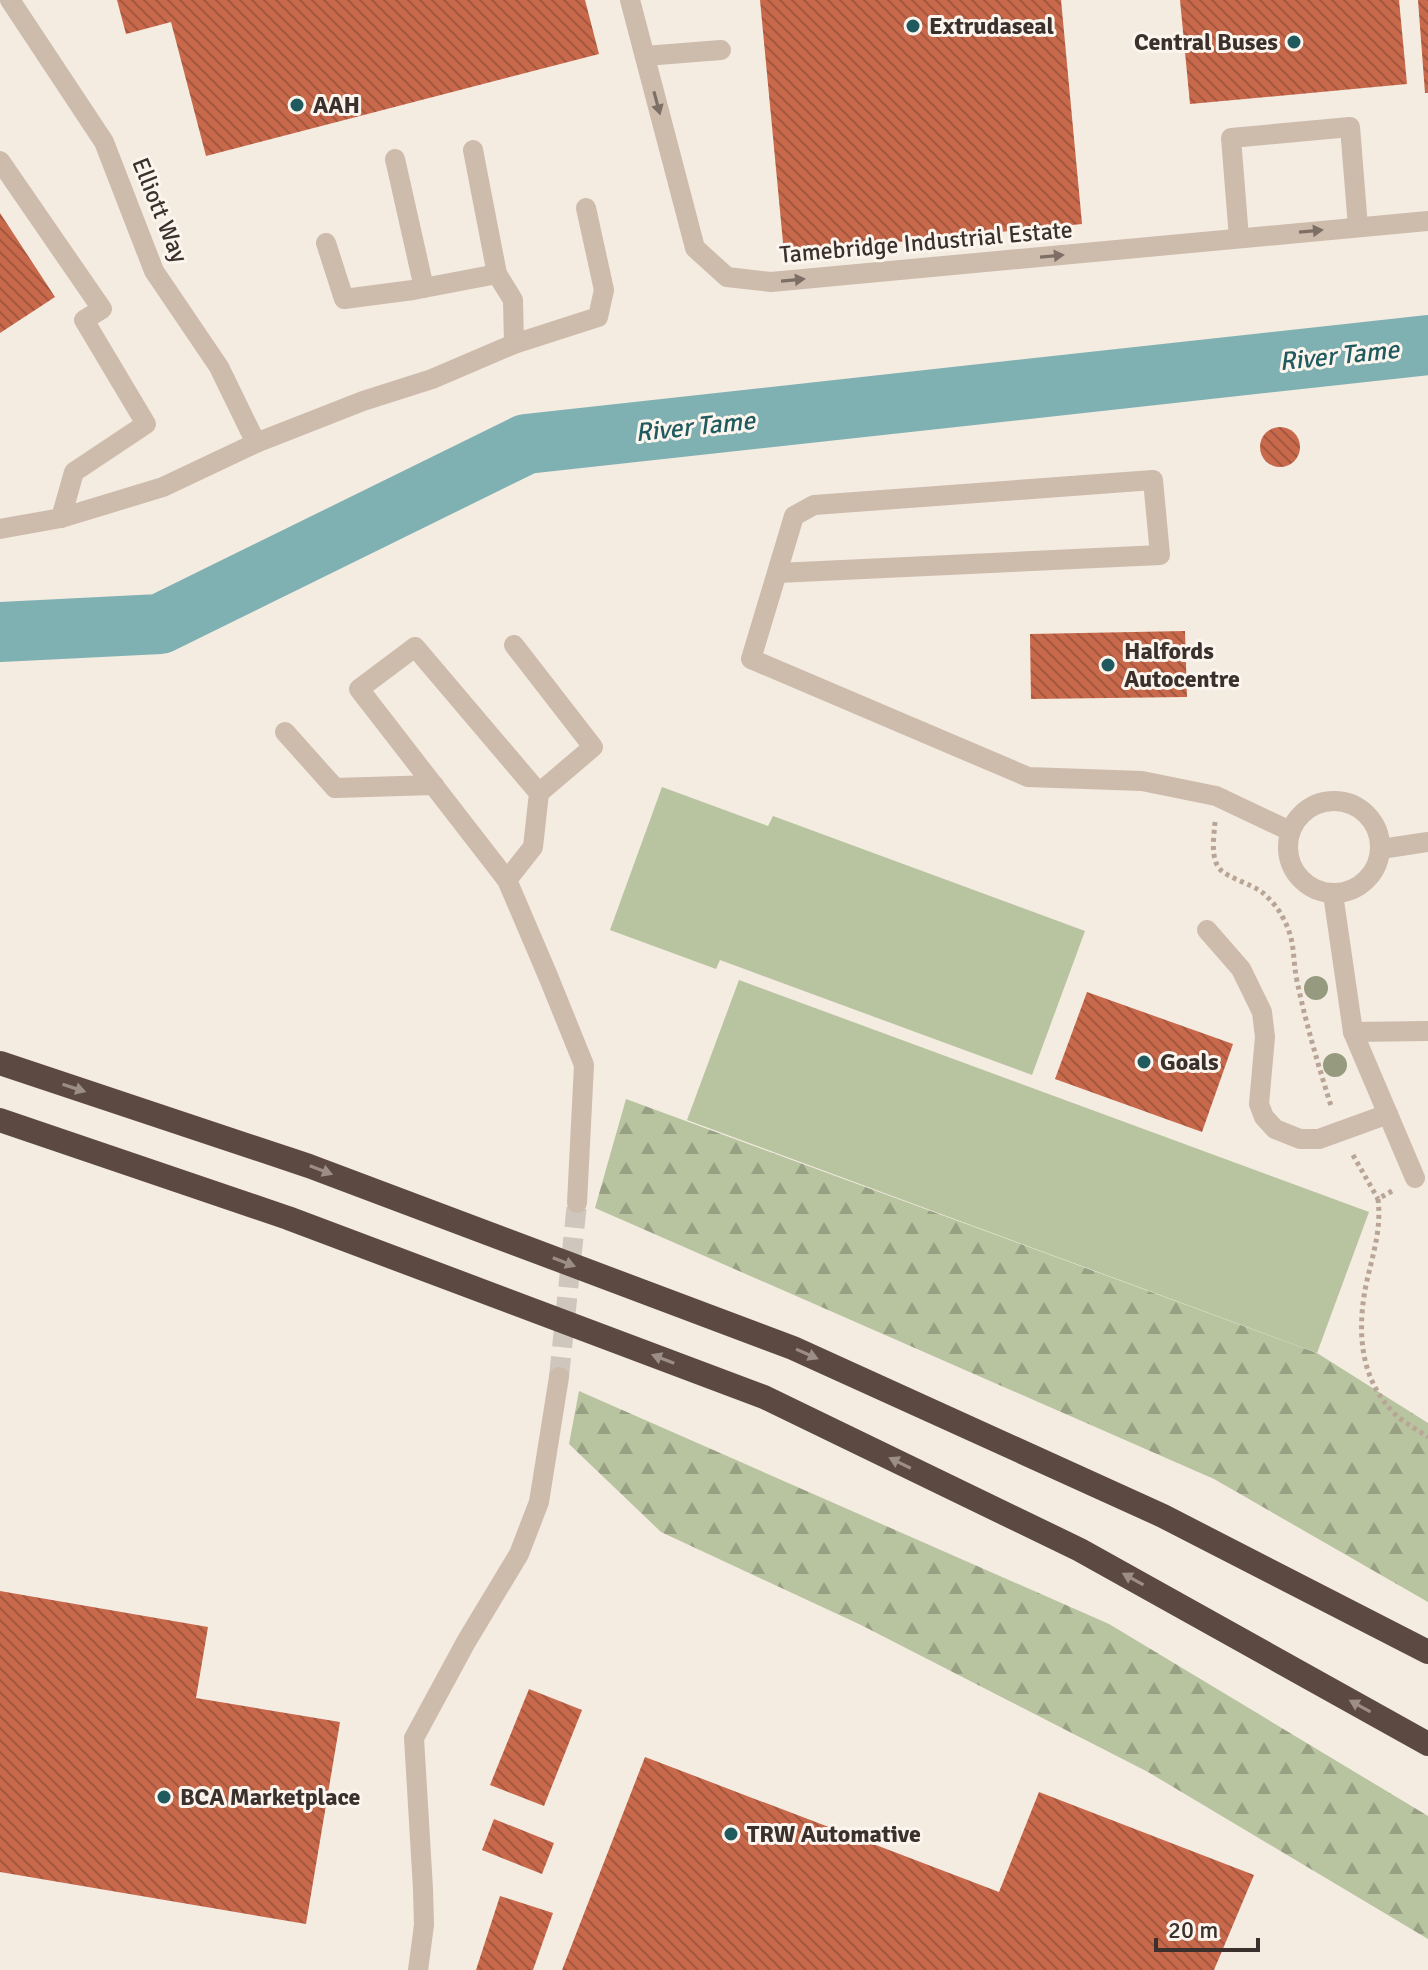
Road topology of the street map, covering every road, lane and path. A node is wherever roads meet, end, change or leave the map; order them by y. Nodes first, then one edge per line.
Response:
1 (10, 0) edge
2 (630, 0) edge
3 (721, 50) dead end
4 (645, 56) junction
5 (473, 150) dead end
6 (395, 159) dead end
7 (0, 161) edge
8 (586, 208) dead end
9 (1428, 221) edge
10 (1358, 227) junction
11 (1239, 238) junction
12 (326, 243) dead end
13 (497, 274) junction
14 (424, 288) junction
15 (514, 344) junction
16 (256, 443) junction
17 (61, 518) junction
18 (0, 529) edge
19 (778, 573) junction
20 (514, 645) dead end
21 (285, 732) dead end
22 (434, 785) junction
23 (539, 793) junction
24 (1216, 796) junction
25 (1290, 831) junction
26 (1428, 842) edge
27 (1381, 849) junction
28 (507, 880) junction
29 (1333, 894) junction
30 (1207, 930) dead end
31 (1428, 1031) edge
32 (1353, 1032) junction
33 (0, 1063) edge
34 (1388, 1114) junction
35 (0, 1120) edge
36 (1340, 1131) junction
37 (1415, 1178) joint
38 (1378, 1199) junction
39 (577, 1203) tunnel mouth
40 (559, 1377) tunnel mouth
41 (1428, 1437) edge
42 (1428, 1652) edge
43 (1428, 1744) edge
44 (418, 1970) edge

1 - 16 street, Elliott Way
2 - 4 street, Tamebridge Industrial Estate
3 - 4 street
4 -> 11 street, Tamebridge Industrial Estate
5 - 13 street
6 - 14 street
7 - 17 street
8 - 15 street
9 - 10 street, Tamebridge Industrial Estate
11 -> 10 street, Tamebridge Industrial Estate
10 - 11 street
12 - 14 street
13 - 14 street
13 - 15 street
15 - 16 street
16 - 17 street
17 - 18 street
19 - 19 street
19 - 24 street
20 - 23 street
21 - 22 street
22 - 23 street
22 - 28 street
23 - 28 street
24 - 25 street
24 - 36 path
25 - 27 street
25 - 29 street
26 - 27 street
27 - 29 street
28 - 39 street
29 - 32 street
30 - 36 street
31 - 32 street
32 - 34 street
33 -> 42 highway
34 - 36 street
34 - 37 street
43 -> 35 highway
36 - 38 path
37 - 38 path
38 - 41 path
40 - 44 street

